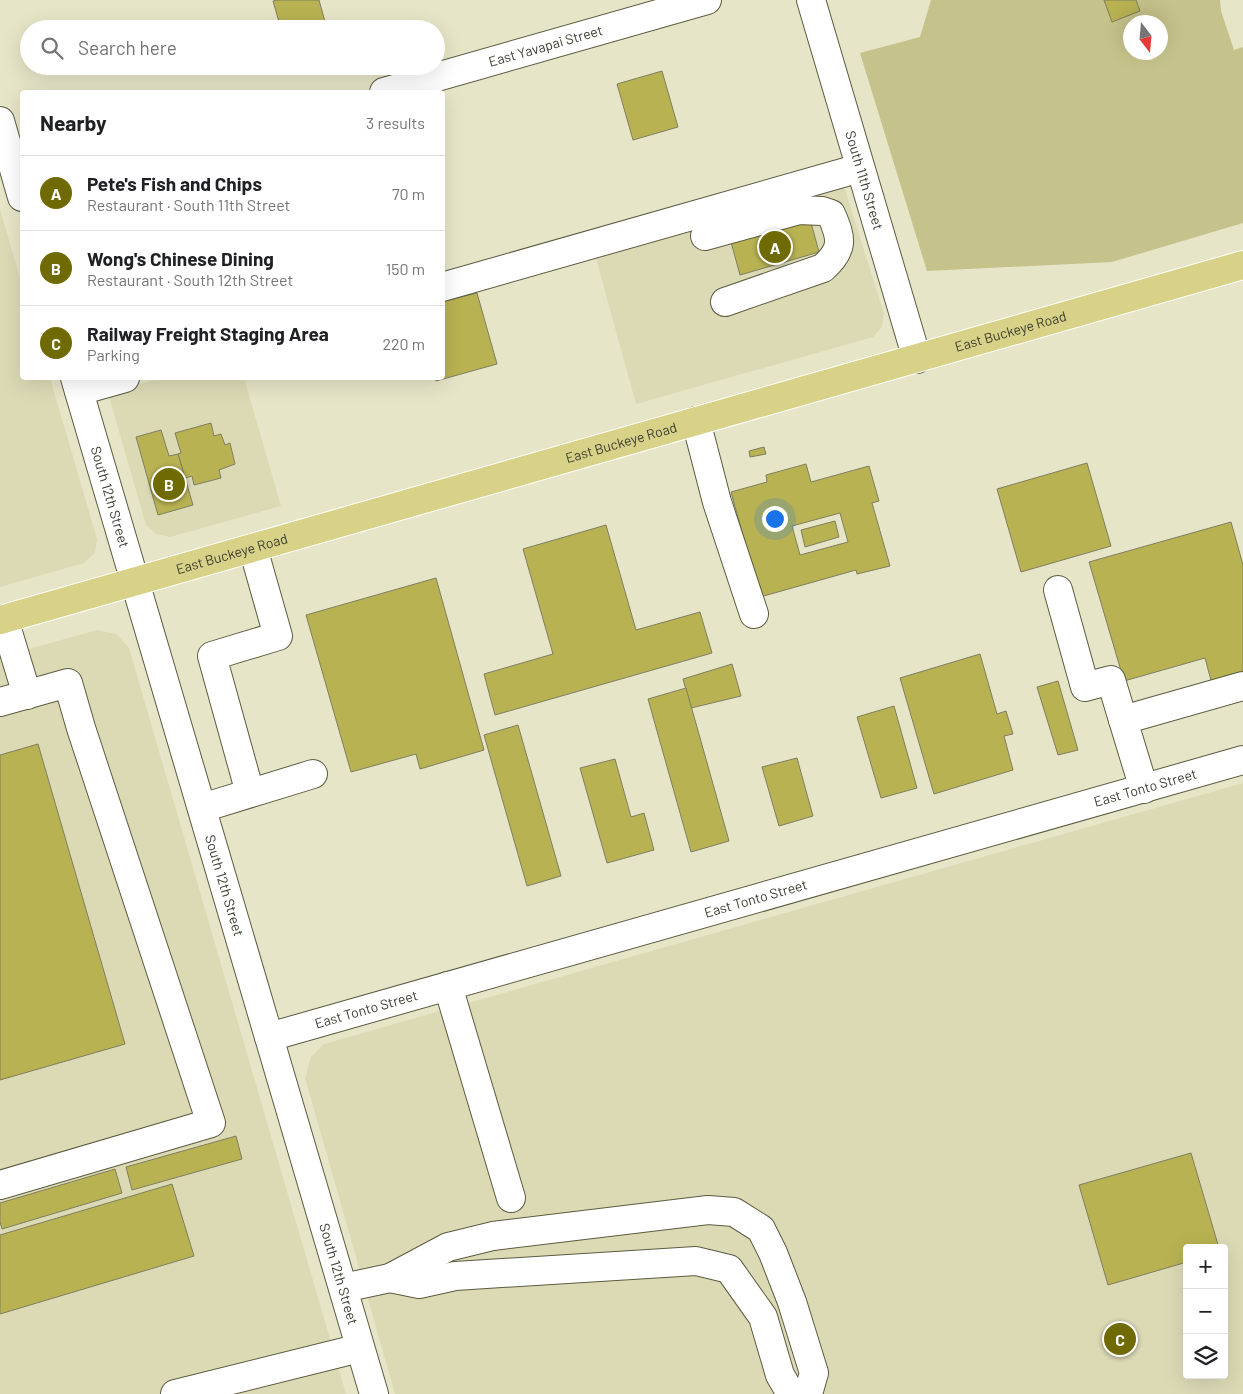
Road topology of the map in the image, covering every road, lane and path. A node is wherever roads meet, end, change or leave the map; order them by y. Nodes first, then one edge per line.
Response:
1 (707, 0) edge
2 (812, 0) edge
3 (444, 75) edge
4 (445, 75) edge
5 (391, 90) edge
6 (0, 121) edge
7 (860, 168) junction
8 (20, 189) edge
9 (705, 236) dead end
10 (1243, 265) edge
11 (445, 286) edge
12 (725, 302) dead end
13 (917, 359) junction
14 (109, 380) edge
15 (77, 384) edge
16 (696, 421) junction
17 (253, 548) junction
18 (136, 582) junction
19 (1058, 590) dead end
20 (754, 614) dead end
21 (2, 619) edge
22 (1243, 686) edge
23 (27, 695) junction
24 (0, 702) edge
25 (1124, 720) junction
26 (1243, 760) edge
27 (312, 774) dead end
28 (1144, 788) junction
29 (250, 793) junction
30 (202, 808) junction
31 (448, 986) junction
32 (269, 1037) junction
33 (0, 1185) edge
34 (511, 1198) dead end
35 (390, 1278) junction
36 (343, 1288) junction
37 (360, 1348) junction
38 (175, 1394) edge
39 (374, 1394) edge
40 (791, 1394) edge
41 (808, 1394) edge

1 - 4 street, East Yavapai Street
2 - 7 street, South 11th Street
3 - 5 street, East Yavapai Street
6 - 8 street
7 - 11 street
7 - 13 street, South 11th Street
9 - 12 street
10 - 13 main road, East Buckeye Road
13 - 16 main road, East Buckeye Road
14 - 15 street
15 - 18 street, South 12th Street
16 - 17 main road, East Buckeye Road
16 - 20 street
17 - 18 main road, East Buckeye Road
17 - 29 street
18 - 21 main road, East Buckeye Road
18 - 30 street, South 12th Street
19 - 25 street
21 - 23 street
22 - 25 street
23 - 24 street
23 - 33 street
25 - 28 street
26 - 28 street, East Tonto Street
27 - 29 street
28 - 31 street, East Tonto Street
29 - 30 street
30 - 32 street, South 12th Street
31 - 32 street, East Tonto Street
31 - 34 street
32 - 36 street, South 12th Street
35 - 36 street
35 - 40 street
35 - 41 street
36 - 37 street, South 12th Street
37 - 38 street
37 - 39 street, South 12th Street

